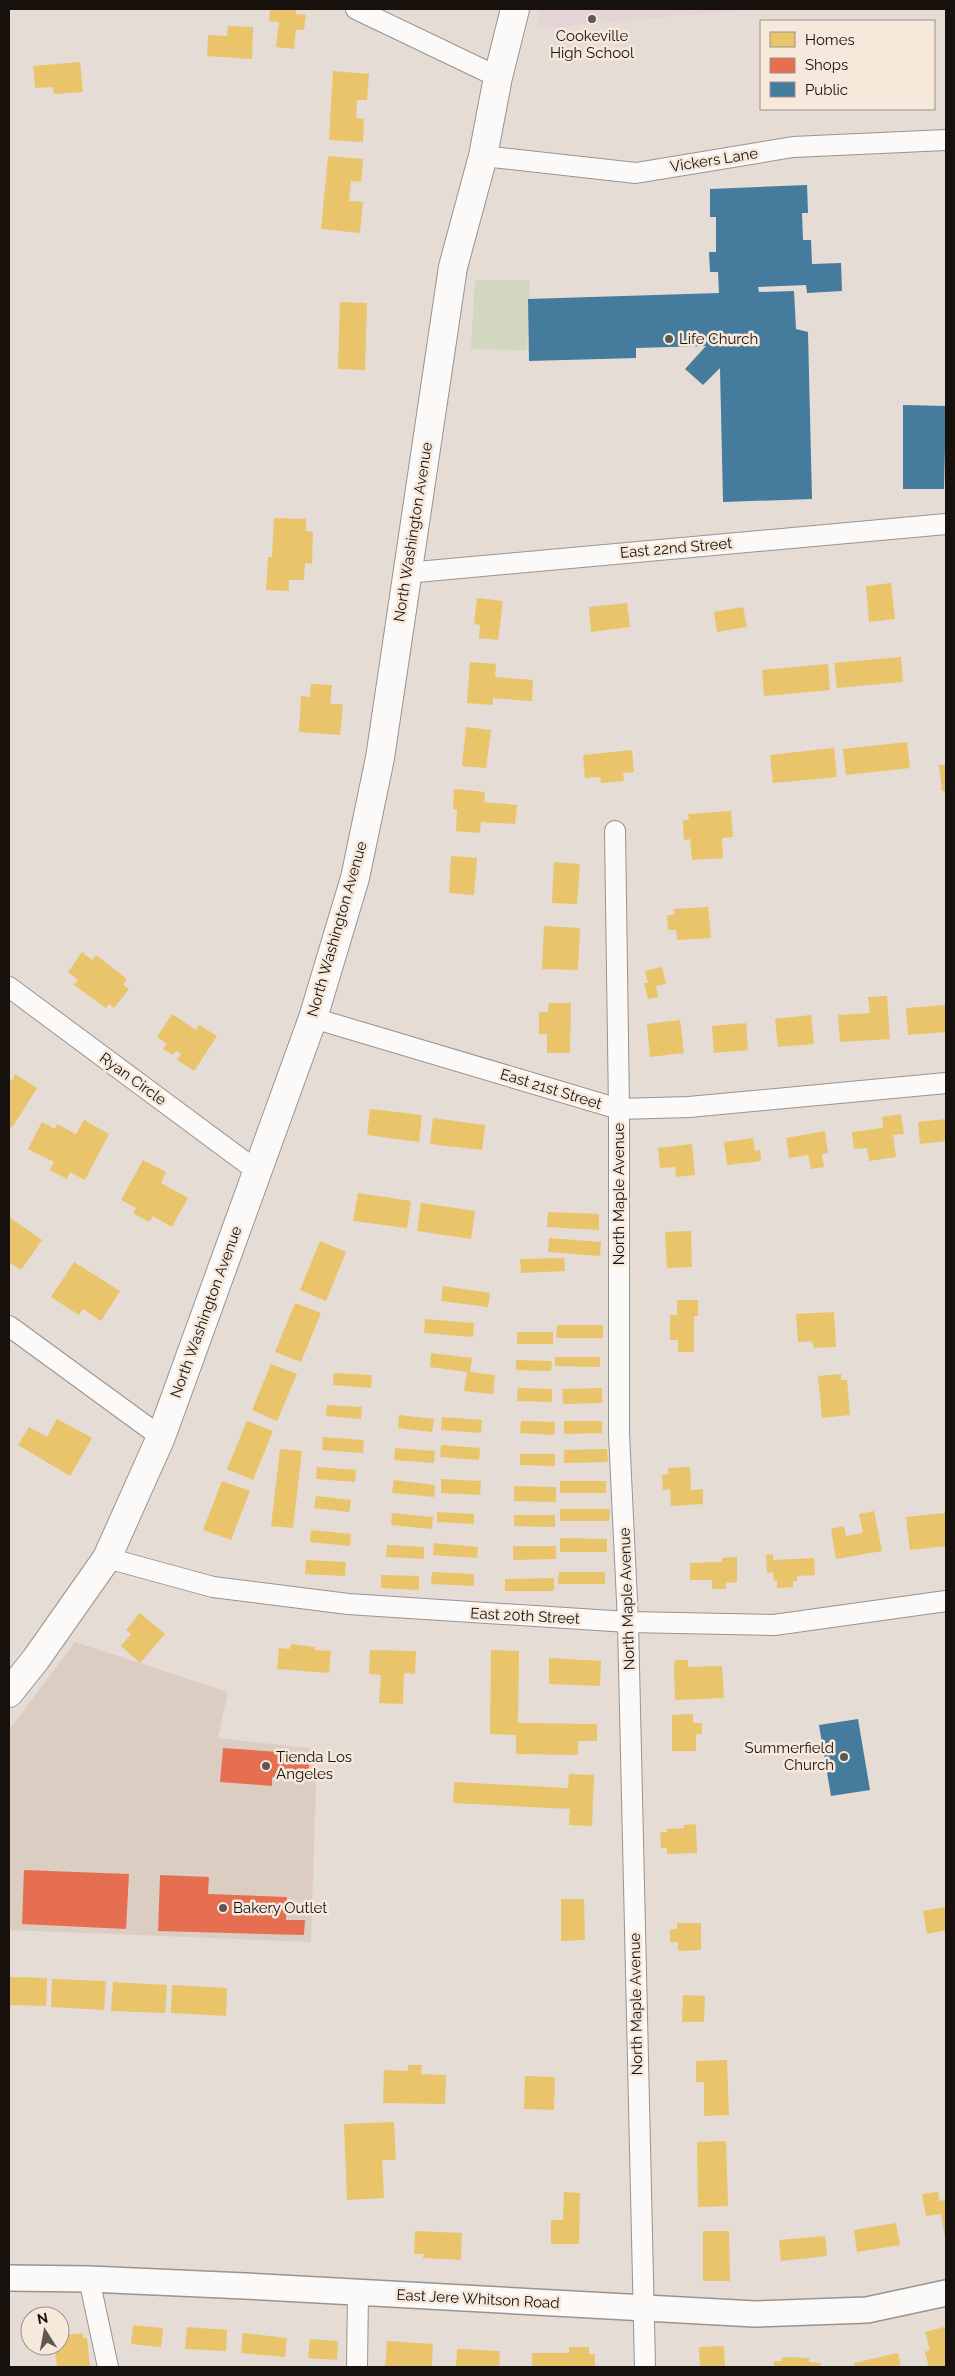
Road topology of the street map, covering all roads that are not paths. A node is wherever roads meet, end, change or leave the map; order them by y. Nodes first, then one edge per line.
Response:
1 (356, 9) edge
2 (515, 9) edge
3 (498, 77) junction
4 (946, 140) edge
5 (483, 156) junction
6 (946, 524) edge
7 (406, 573) junction
8 (615, 831) dead end
9 (9, 987) edge
10 (313, 1018) junction
11 (946, 1083) edge
12 (619, 1109) junction
13 (257, 1171) junction
14 (9, 1326) edge
15 (161, 1437) junction
16 (107, 1558) junction
17 (946, 1601) edge
18 (628, 1622) junction
19 (9, 1693) edge
20 (9, 2278) edge
21 (89, 2279) junction
22 (358, 2293) junction
23 (946, 2293) edge
24 (644, 2308) junction
25 (108, 2367) edge
26 (357, 2367) edge
27 (645, 2367) edge

1 - 3 street
2 - 3 main road, North Washington Avenue
3 - 5 main road, North Washington Avenue
4 - 5 street, Vickers Lane
5 - 7 main road, North Washington Avenue
6 - 7 street, East 22nd Street
7 - 10 main road, North Washington Avenue
8 - 12 street, North Maple Avenue
9 - 13 street, Ryan Circle
10 - 12 street, East 21st Street
10 - 13 main road, North Washington Avenue
11 - 12 street, East 21st Street
12 - 18 street, North Maple Avenue
13 - 15 main road, North Washington Avenue
14 - 15 street
15 - 16 main road, North Washington Avenue
16 - 18 street, East 20th Street
16 - 19 main road, North Washington Avenue
17 - 18 street, East 20th Street
18 - 24 street, North Maple Avenue
20 - 21 street, East Jere Whitson Road
21 - 22 street, East Jere Whitson Road
21 - 25 street
22 - 24 street, East Jere Whitson Road
22 - 26 street
23 - 24 street, East Jere Whitson Road
24 - 27 street, North Maple Avenue

